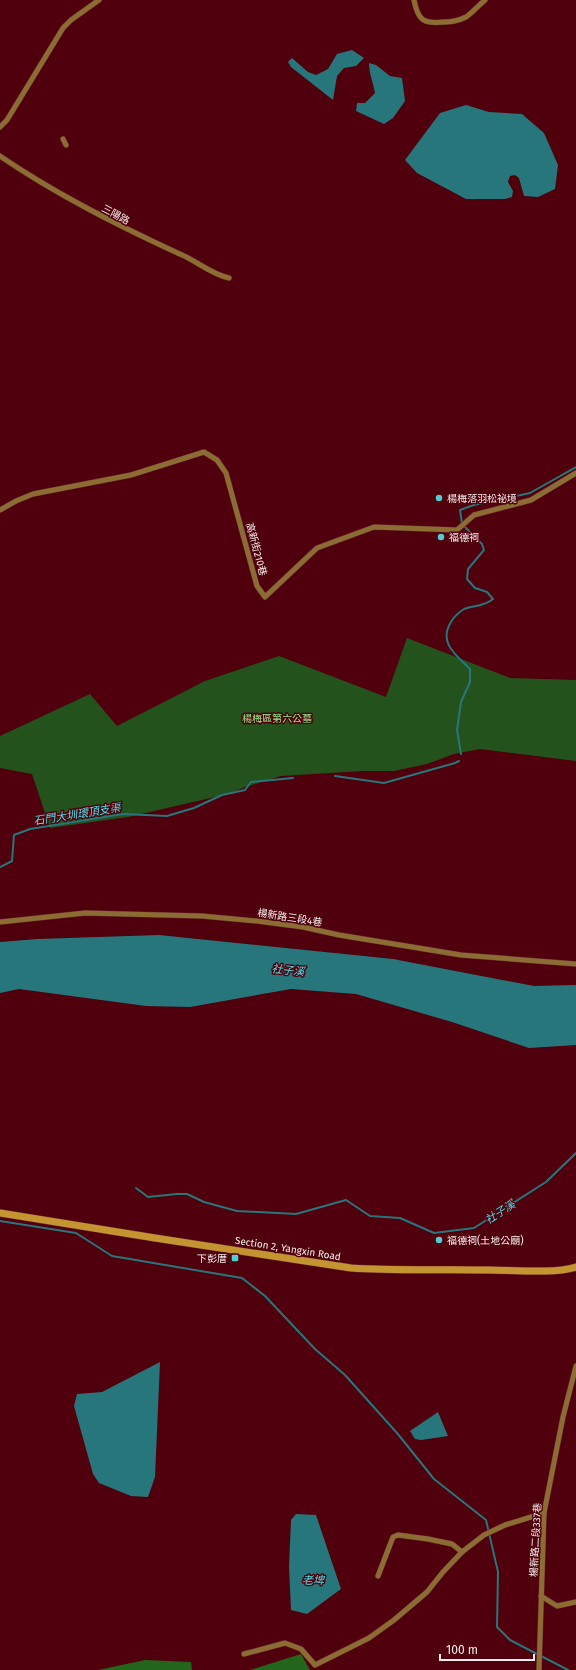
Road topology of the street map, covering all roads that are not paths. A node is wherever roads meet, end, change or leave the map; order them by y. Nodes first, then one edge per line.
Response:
1 (99, 0) edge
2 (414, 0) edge
3 (485, 0) edge
4 (0, 127) edge
5 (63, 139) dead end
6 (66, 145) dead end
7 (0, 156) edge
8 (229, 278) dead end
9 (576, 473) edge
10 (0, 510) edge
11 (0, 922) edge
12 (576, 964) edge
13 (0, 1213) edge
14 (576, 1267) edge
15 (576, 1366) edge
16 (544, 1513) junction
17 (462, 1552) junction
18 (378, 1576) dead end
19 (541, 1596) junction
20 (576, 1602) edge
21 (244, 1654) dead end
22 (316, 1668) edge
23 (539, 1670) edge

1 - 4 street
2 - 3 street
5 - 6 street
7 - 8 street, 三陽路
9 - 10 street, 高新街210巷
11 - 12 street, 楊新路三段4巷
13 - 14 main road, Section 2, Yangxin Road
15 - 16 street, 楊新路二段337巷
16 - 17 street
16 - 19 street, 楊新路二段337巷
17 - 18 street
17 - 22 street
19 - 20 street
19 - 23 street, 楊新路二段337巷
21 - 22 street

